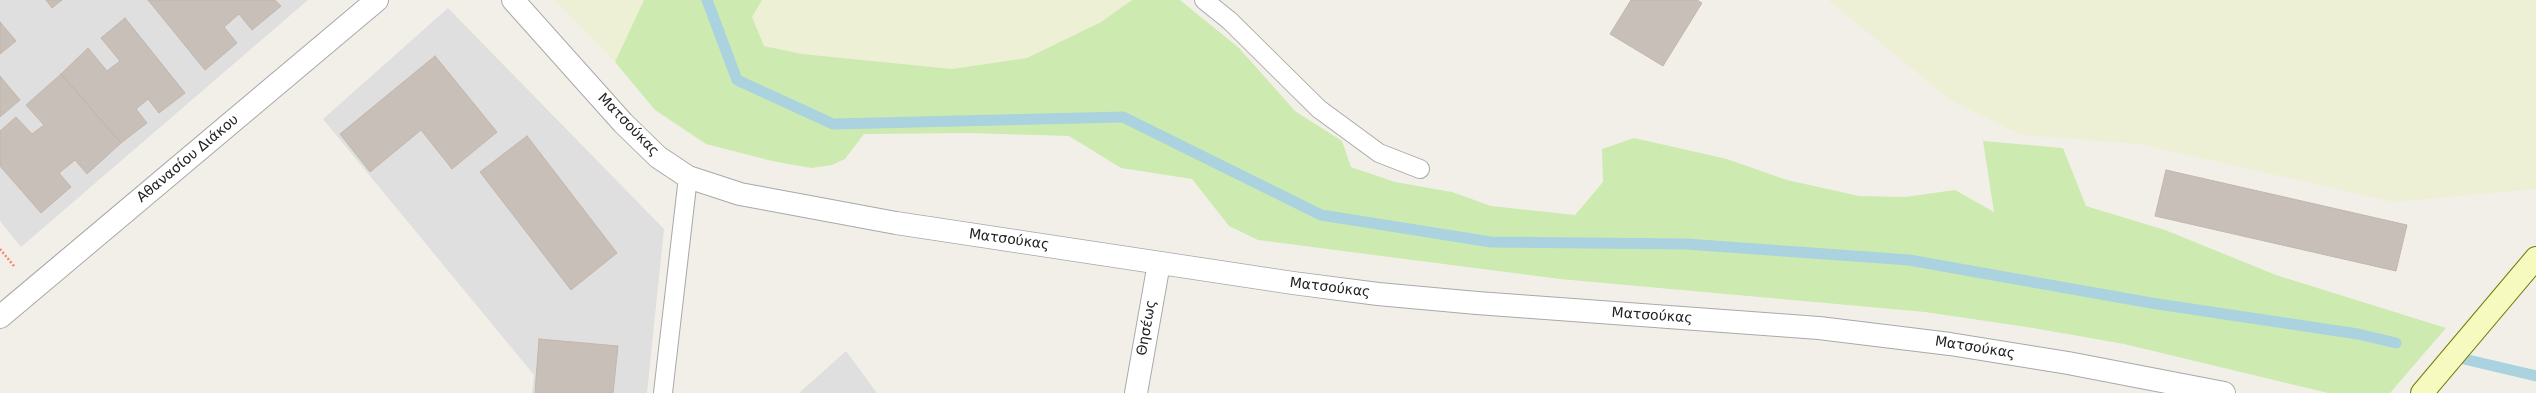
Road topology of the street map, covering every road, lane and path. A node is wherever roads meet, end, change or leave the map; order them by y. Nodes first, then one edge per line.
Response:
1 (377, 0) edge
2 (513, 0) edge
3 (1204, 0) edge
4 (1420, 169) dead end
5 (688, 177) junction
6 (2536, 258) edge
7 (1159, 263) junction
8 (0, 317) edge
9 (663, 393) edge
10 (1136, 393) edge
11 (2224, 393) edge
12 (2422, 393) edge

1 - 8 street, Αθανασίου Διάκου
2 - 5 street, Ματσούκας
3 - 4 lane
5 - 7 street, Ματσούκας
5 - 9 lane
6 - 12 main road
7 - 10 street, Θησέως
7 - 11 street, Ματσούκας

